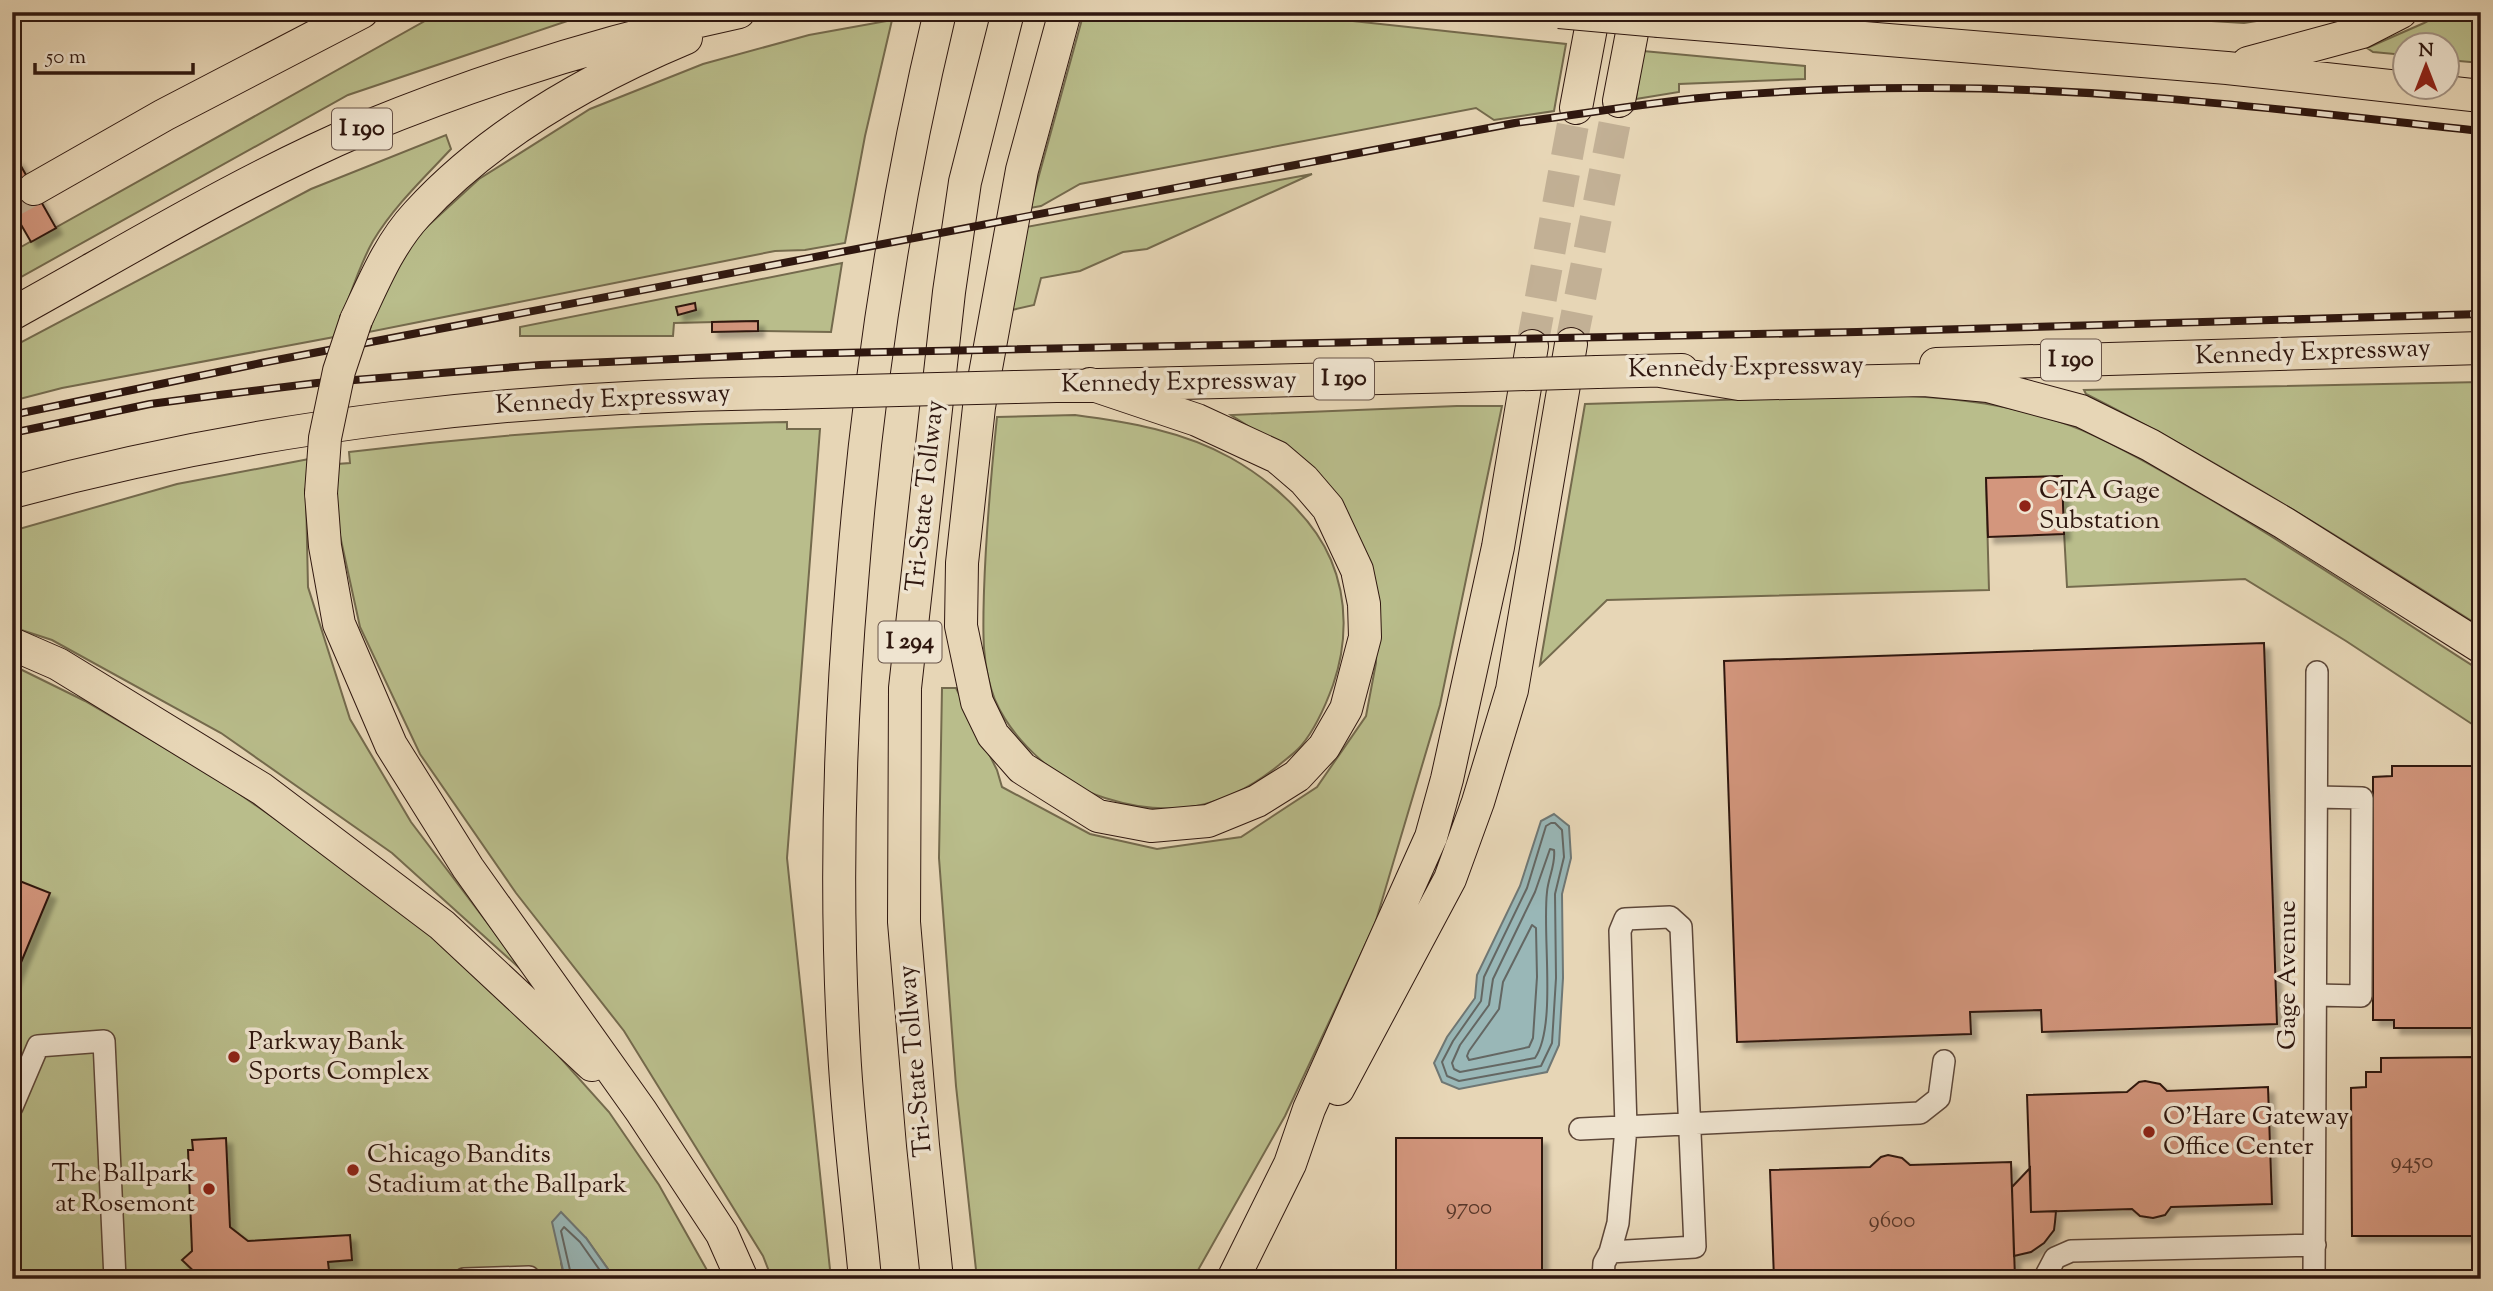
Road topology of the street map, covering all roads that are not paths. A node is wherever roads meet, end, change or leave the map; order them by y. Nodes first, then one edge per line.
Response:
1 (362, 12) edge
2 (739, 12) edge
3 (757, 12) edge
4 (940, 12) edge
5 (1008, 12) edge
6 (1065, 12) edge
7 (1559, 12) edge
8 (1594, 12) edge
9 (2401, 12) edge
10 (1647, 17) edge
11 (2227, 68) junction
12 (2481, 96) edge
13 (1619, 101) tunnel mouth
14 (1576, 107) tunnel mouth
15 (34, 189) tunnel mouth
16 (12, 314) edge
17 (1571, 345) tunnel mouth
18 (1532, 346) tunnel mouth
19 (2481, 348) edge
20 (1660, 371) junction
21 (1090, 384) junction
22 (12, 492) edge
23 (12, 644) edge
24 (2481, 647) edge
25 (2317, 671) dead end
26 (2317, 797) junction
27 (2316, 995) junction
28 (1944, 1061) dead end
29 (12, 1107) edge
30 (641, 1111) junction
31 (1690, 1123) junction
32 (1626, 1127) junction
33 (1580, 1129) dead end
34 (1290, 1164) junction
35 (2315, 1245) junction
36 (1610, 1252) junction
37 (115, 1279) edge
38 (464, 1279) edge
39 (529, 1279) edge
40 (742, 1279) edge
41 (865, 1279) edge
42 (937, 1279) edge
43 (1233, 1279) edge
44 (1603, 1279) edge
45 (1614, 1279) edge
46 (2045, 1279) edge
47 (2314, 1279) edge

1 - 15 highway
2 - 16 highway, I 190
3 - 30 highway, bridge
4 - 41 highway, I 294
5 - 42 highway, Tri-State Tollway / I 294
6 - 21 highway
7 - 10 highway, bridge
8 - 14 highway
9 - 11 highway
10 - 11 highway
10 - 13 highway
11 - 12 highway
17 - 34 highway
18 - 34 highway
19 - 20 highway, Kennedy Expressway / I 190
20 - 21 highway, Kennedy Expressway / I 190, bridge
20 - 24 highway
21 - 22 highway, Kennedy Expressway / I 190, bridge
23 - 30 highway
25 - 26 street, Gage Avenue
26 - 27 street, Gage Avenue
26 - 27 street
27 - 35 street, Gage Avenue
28 - 31 street
29 - 37 street
30 - 40 highway
31 - 32 street
31 - 32 street
31 - 36 street
32 - 33 street
32 - 36 street
34 - 43 highway
35 - 46 street
35 - 47 street, Gage Avenue
36 - 44 street
36 - 45 street
38 - 39 street

